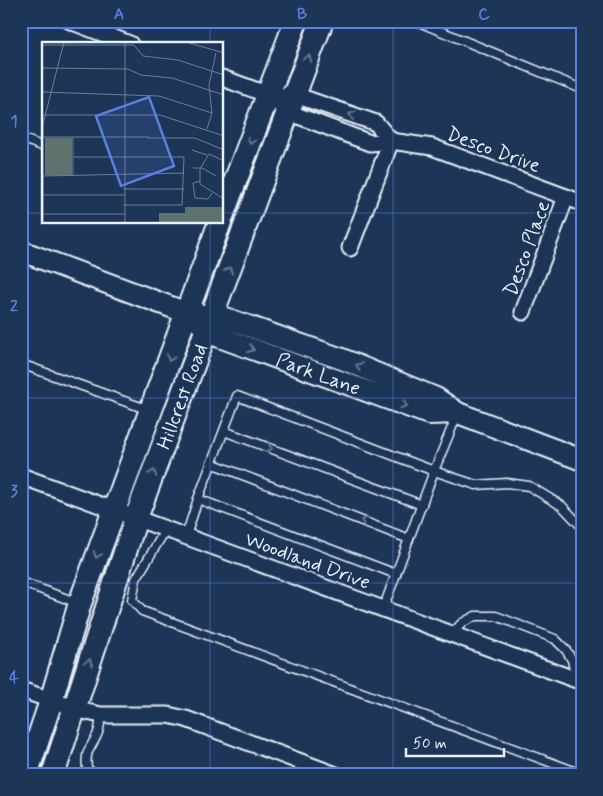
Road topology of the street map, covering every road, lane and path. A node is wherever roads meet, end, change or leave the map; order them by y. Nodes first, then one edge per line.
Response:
1 (70, 21) edge
2 (296, 21) edge
3 (322, 21) edge
4 (416, 21) edge
5 (125, 42) edge
6 (224, 79) edge
7 (582, 89) edge
8 (269, 95) junction
9 (292, 104) junction
10 (21, 138) edge
11 (391, 141) junction
12 (42, 146) edge
13 (566, 197) junction
14 (582, 203) edge
15 (224, 212) edge
16 (219, 224) edge
17 (350, 248) dead end
18 (21, 251) edge
19 (523, 312) dead end
20 (187, 313) junction
21 (210, 322) junction
22 (21, 364) edge
23 (150, 410) junction
24 (458, 414) junction
25 (224, 431) junction
26 (582, 460) edge
27 (212, 463) junction
28 (434, 472) junction
29 (21, 476) edge
30 (198, 499) junction
31 (422, 505) junction
32 (114, 509) junction
33 (136, 518) junction
34 (582, 527) edge
35 (166, 529) junction
36 (186, 536) junction
37 (409, 539) junction
38 (396, 574) junction
39 (21, 582) edge
40 (80, 603) junction
41 (383, 609) junction
42 (451, 635) junction
43 (579, 681) edge
44 (21, 690) edge
45 (51, 701) junction
46 (74, 708) junction
47 (101, 715) junction
48 (582, 774) edge
49 (26, 775) edge
50 (53, 775) edge
51 (94, 775) edge
52 (336, 775) edge

1 - 5 street
2 - 8 main road, Hillcrest Road
9 -> 3 main road, Hillcrest Road
4 - 7 lane
6 - 8 street, Desco Drive
8 - 9 street, Desco Drive
8 -> 15 main road, Hillcrest Road
9 - 11 street, Desco Drive
21 -> 9 main road, Hillcrest Road
10 - 12 lane
11 - 13 street, Desco Drive
11 - 17 street
13 - 14 street, Desco Drive
13 - 19 street, Desco Place
16 - 20 main road, Hillcrest Road
18 - 20 street, Park Lane
20 - 21 street, Park Lane
20 -> 23 main road, Hillcrest Road
21 - 24 street, Park Lane
33 -> 21 main road, Hillcrest Road
22 - 23 lane
23 - 32 main road, Hillcrest Road
24 - 26 street, Park Lane
24 - 28 lane
25 - 27 lane
25 - 28 lane
25 -> 31 lane
27 - 30 lane
37 -> 27 lane
28 - 31 lane
28 - 34 lane
29 - 32 street, Woodland Drive
30 - 36 lane
30 - 38 lane
31 - 37 lane
32 - 33 street, Woodland Drive
32 -> 40 main road, Hillcrest Road
33 - 35 street, Woodland Drive
46 -> 33 main road, Hillcrest Road
35 - 36 street, Woodland Drive
35 - 48 lane
36 - 41 street, Woodland Drive
37 - 38 lane
38 - 41 lane
39 - 40 lane
40 - 45 main road, Hillcrest Road
41 - 42 street, Woodland Drive
42 - 43 street, Woodland Drive
42 - 43 lane
44 - 45 street
45 - 46 street
45 - 49 main road, Hillcrest Road
46 - 47 street
46 - 50 main road, Hillcrest Road
47 - 51 lane
47 - 52 street

